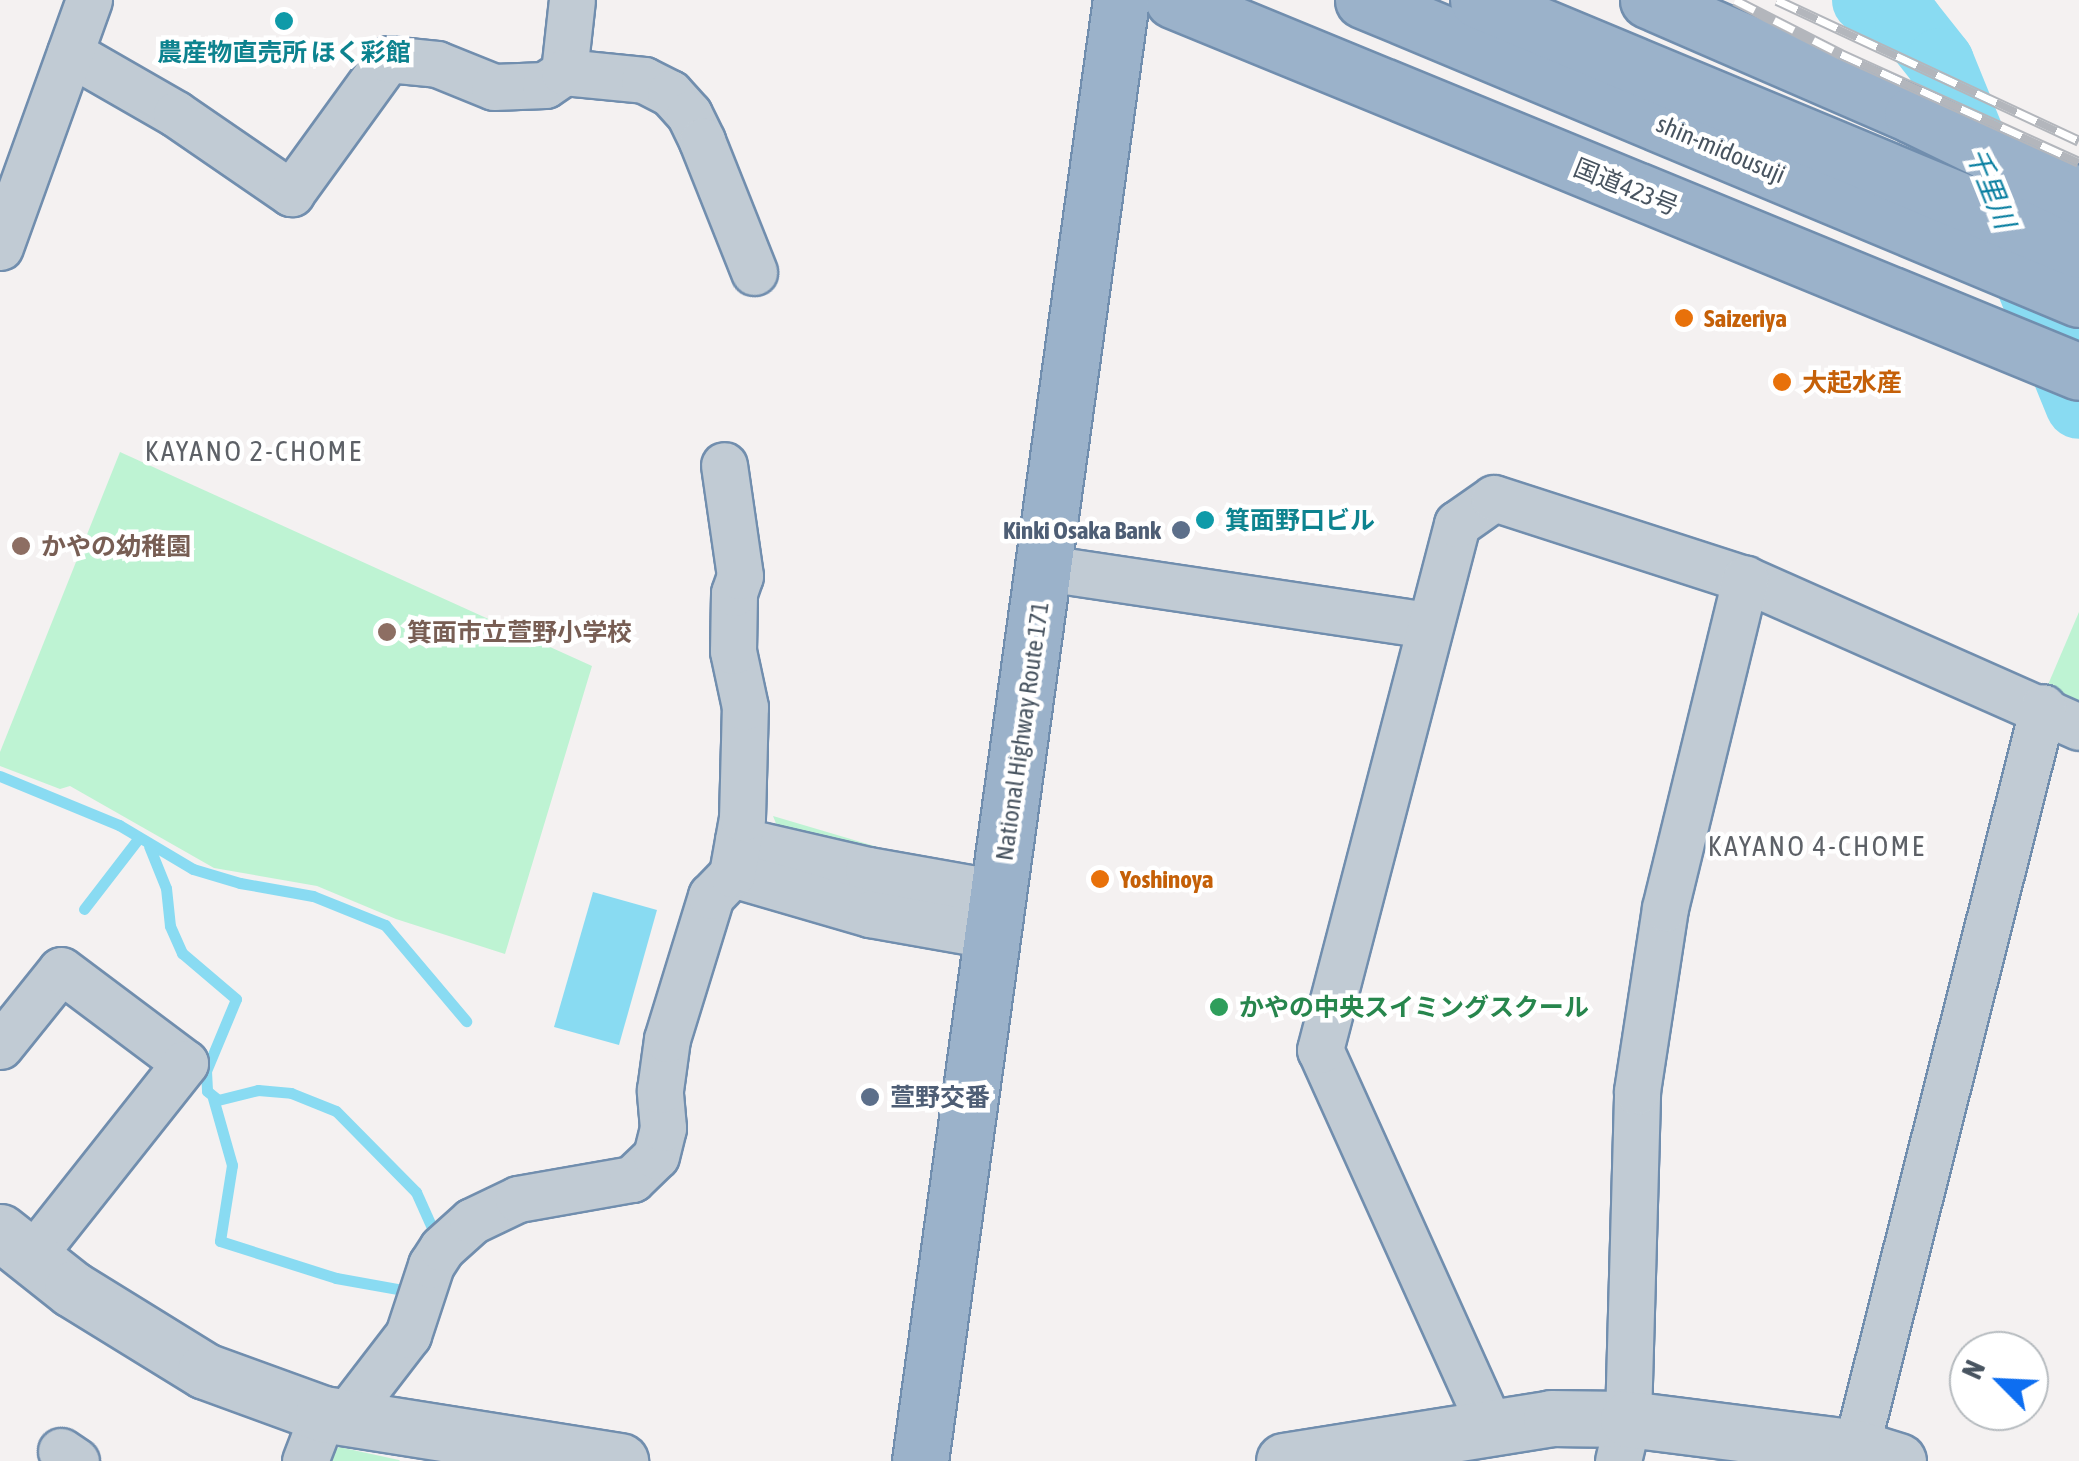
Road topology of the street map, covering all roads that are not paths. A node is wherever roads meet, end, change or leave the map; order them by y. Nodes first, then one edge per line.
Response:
1 (89, 0) edge
2 (572, 0) edge
3 (1121, 0) edge
4 (1173, 0) edge
5 (1363, 0) edge
6 (1478, 0) edge
7 (1648, 0) edge
8 (70, 53) junction
9 (564, 72) junction
10 (2057, 186) edge
11 (0, 246) edge
12 (2079, 250) edge
13 (754, 272) dead end
14 (2079, 299) edge
15 (2079, 372) edge
16 (724, 466) dead end
17 (1046, 568) junction
18 (1744, 579) junction
19 (1429, 625) junction
20 (2061, 717) edge
21 (735, 857) junction
22 (996, 914) junction
23 (0, 1046) edge
24 (16, 1245) edge
25 (1490, 1428) junction
26 (324, 1431) edge
27 (1623, 1440) edge
28 (1877, 1454) edge
29 (620, 1461) edge
30 (920, 1461) edge
31 (1284, 1461) edge

1 - 8 street
2 - 9 street
3 - 17 highway, National Highway Route 171
4 - 15 highway, 国道423号
5 - 14 highway, shin-midousuji
6 - 12 highway, shin-midousuji
7 - 10 highway
8 - 9 street
8 - 11 street
9 - 13 street
16 - 21 street
17 - 19 street
17 - 22 highway, National Highway Route 171
18 - 19 street
18 - 20 street
18 - 27 street
19 - 25 street
20 - 28 street
21 - 22 street
21 - 26 street
22 - 30 highway, National Highway Route 171
23 - 24 street
24 - 26 street
25 - 27 street
25 - 31 street
26 - 29 street
27 - 28 street

